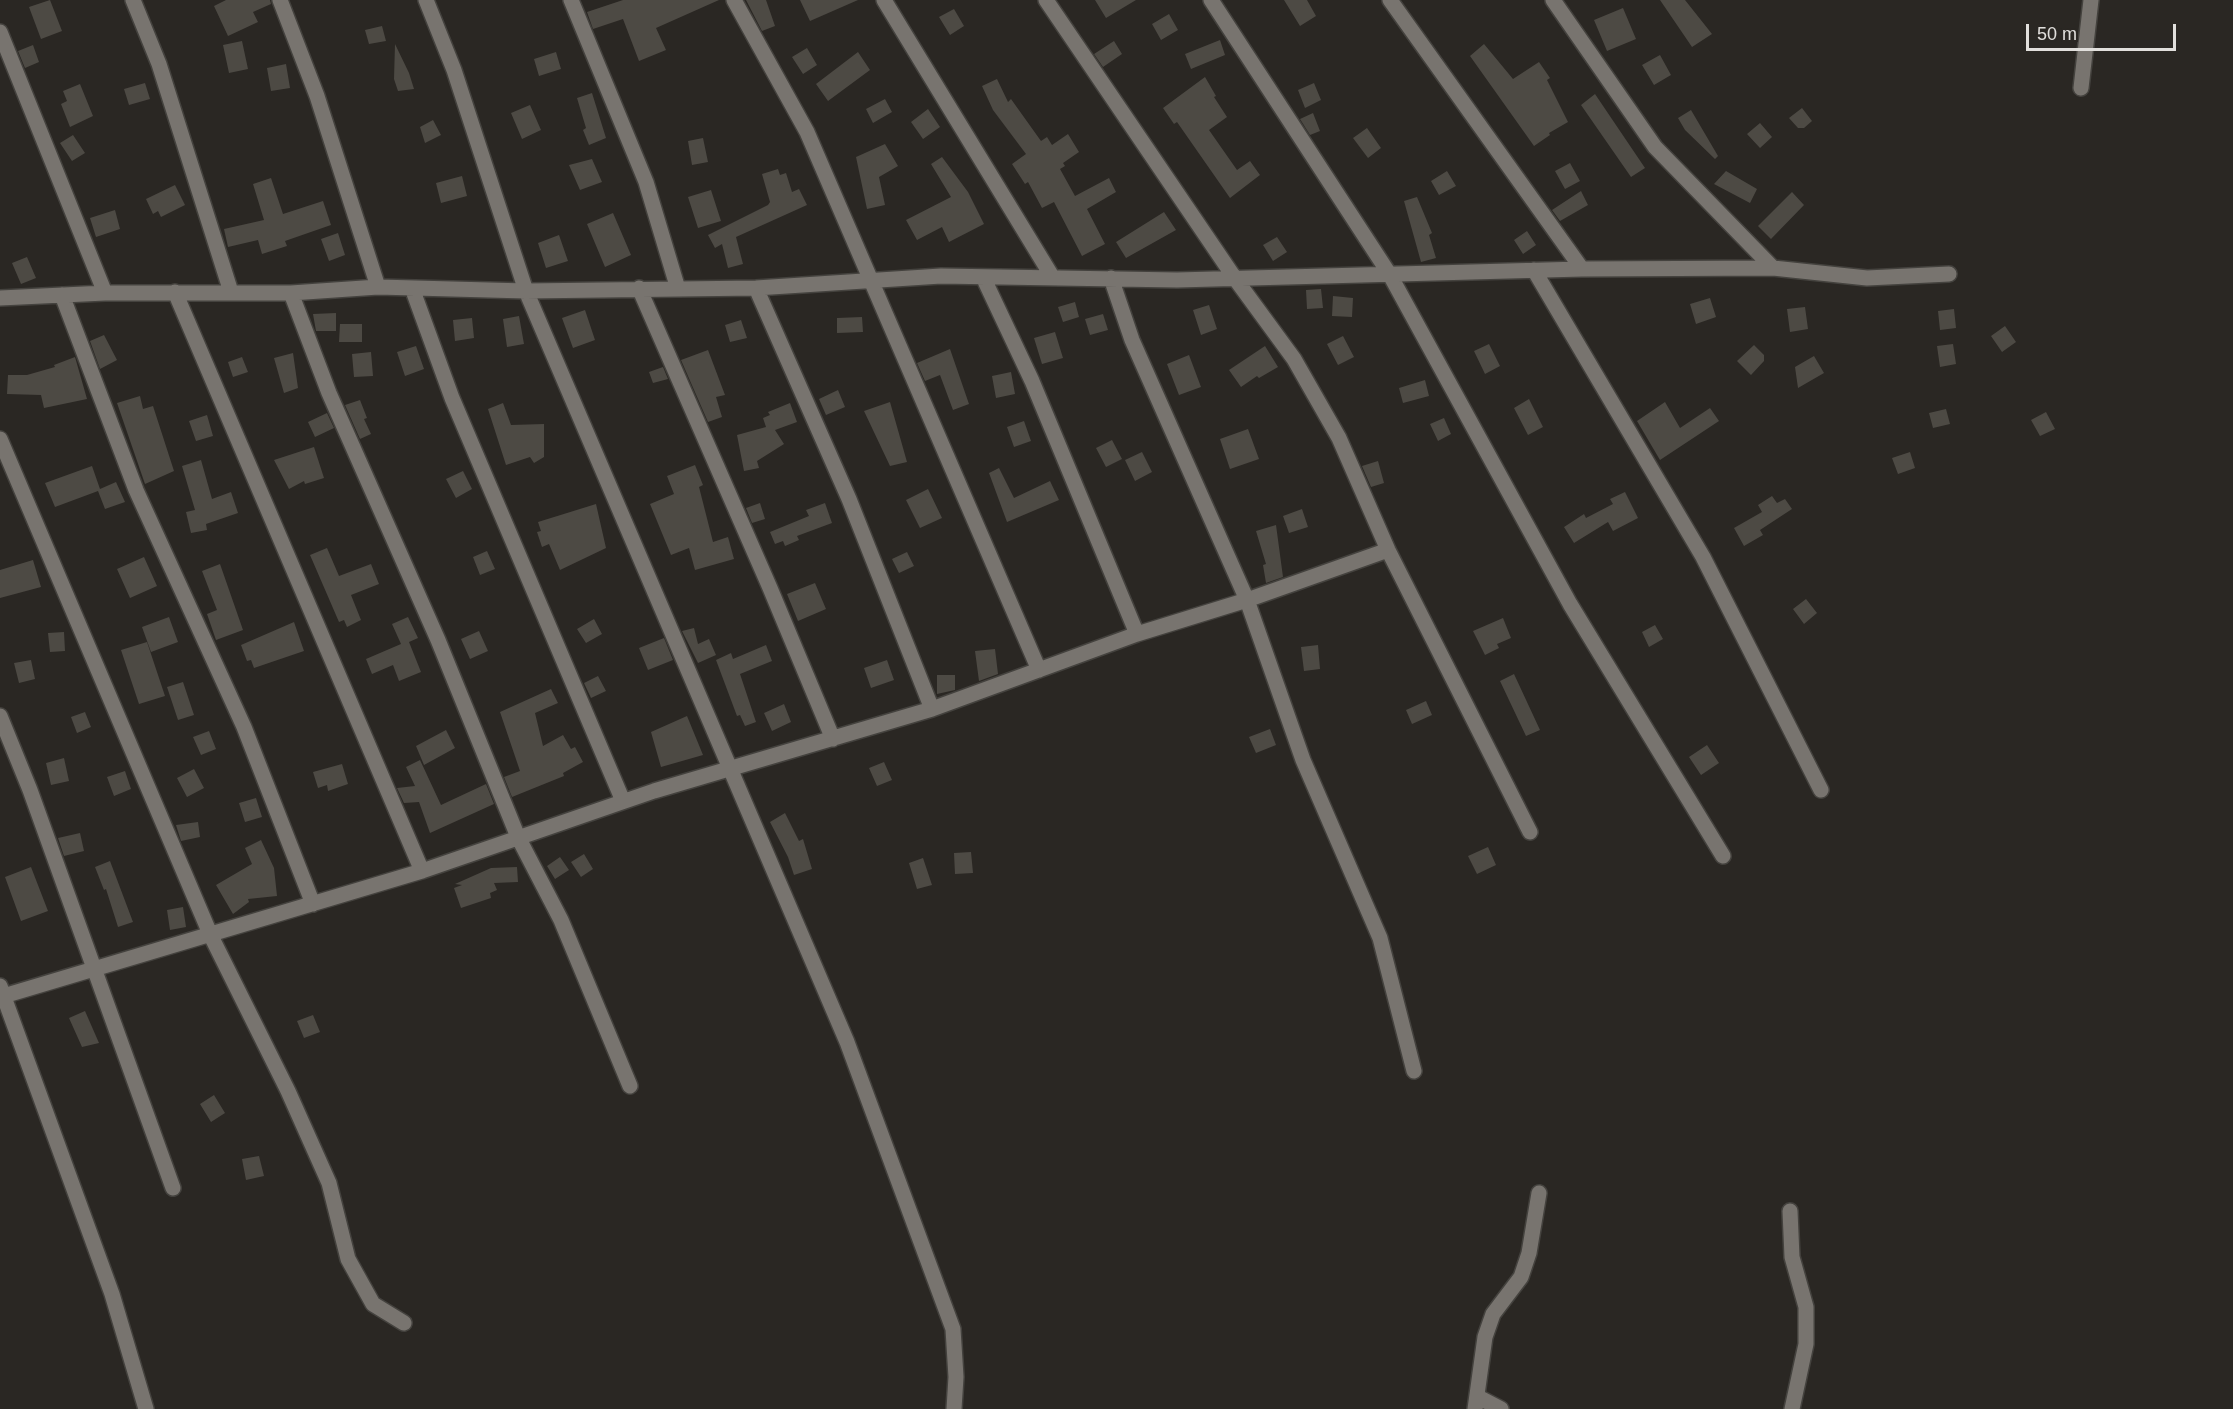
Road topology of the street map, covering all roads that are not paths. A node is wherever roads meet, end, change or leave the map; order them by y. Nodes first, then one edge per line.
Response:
1 (133, 0) edge
2 (280, 0) edge
3 (426, 0) edge
4 (571, 0) edge
5 (735, 0) edge
6 (884, 0) edge
7 (1046, 0) edge
8 (1211, 0) edge
9 (1390, 0) edge
10 (1553, 0) edge
11 (2091, 0) edge
12 (0, 32) edge
13 (2081, 88) dead end
14 (1773, 268) junction
15 (1582, 269) junction
16 (1534, 270) junction
17 (1390, 274) junction
18 (1949, 274) dead end
19 (984, 277) junction
20 (1234, 277) junction
21 (1053, 278) junction
22 (1111, 278) junction
23 (871, 281) junction
24 (378, 287) junction
25 (412, 288) junction
26 (639, 288) junction
27 (756, 288) junction
28 (678, 289) junction
29 (526, 291) junction
30 (176, 292) junction
31 (231, 292) junction
32 (105, 293) junction
33 (291, 293) junction
34 (62, 295) junction
35 (0, 298) edge
36 (0, 439) edge
37 (1388, 550) junction
38 (1247, 600) junction
39 (1137, 634) junction
40 (1039, 670) junction
41 (932, 709) junction
42 (0, 716) edge
43 (833, 739) junction
44 (730, 769) junction
45 (1821, 790) dead end
46 (623, 801) junction
47 (1530, 832) dead end
48 (518, 837) junction
49 (1724, 856) dead end
50 (422, 871) junction
51 (313, 904) junction
52 (211, 936) junction
53 (96, 969) junction
54 (1, 993) edge
55 (1414, 1071) dead end
56 (630, 1086) dead end
57 (173, 1188) dead end
58 (1539, 1193) dead end
59 (1790, 1212) dead end
60 (404, 1323) dead end
61 (1476, 1403) edge
62 (146, 1409) edge
63 (954, 1409) edge
64 (1501, 1409) edge
65 (1792, 1409) edge

1 - 31 street
2 - 24 street
3 - 29 street
4 - 28 street
5 - 23 street
6 - 21 street
7 - 20 street
8 - 17 street
9 - 15 street
10 - 14 street
11 - 13 street
12 - 32 street
14 - 15 street
14 - 18 street
15 - 16 street
16 - 17 street
16 - 45 street
17 - 20 street
17 - 49 street
19 - 21 street
19 - 23 street
19 - 39 street
20 - 22 street
20 - 37 street
21 - 22 street
22 - 38 street
23 - 27 street
23 - 40 street
24 - 25 street
24 - 33 street
25 - 29 street
25 - 46 street
26 - 28 street
26 - 29 street
26 - 43 street
27 - 28 street
27 - 41 street
29 - 44 street
30 - 31 street
30 - 32 street
30 - 50 street
31 - 33 street
32 - 34 street
33 - 48 street
34 - 35 street
34 - 51 street
36 - 52 street
37 - 38 street
37 - 47 street
38 - 39 street
38 - 55 street
39 - 40 street
40 - 41 street
41 - 43 street
42 - 53 street
43 - 44 street
44 - 46 street
44 - 63 street
46 - 48 street
48 - 50 street
48 - 56 street
50 - 51 street
51 - 52 street
52 - 53 street
52 - 60 street
53 - 54 street
53 - 57 street
54 - 62 street
58 - 61 street
59 - 65 street
61 - 64 street

